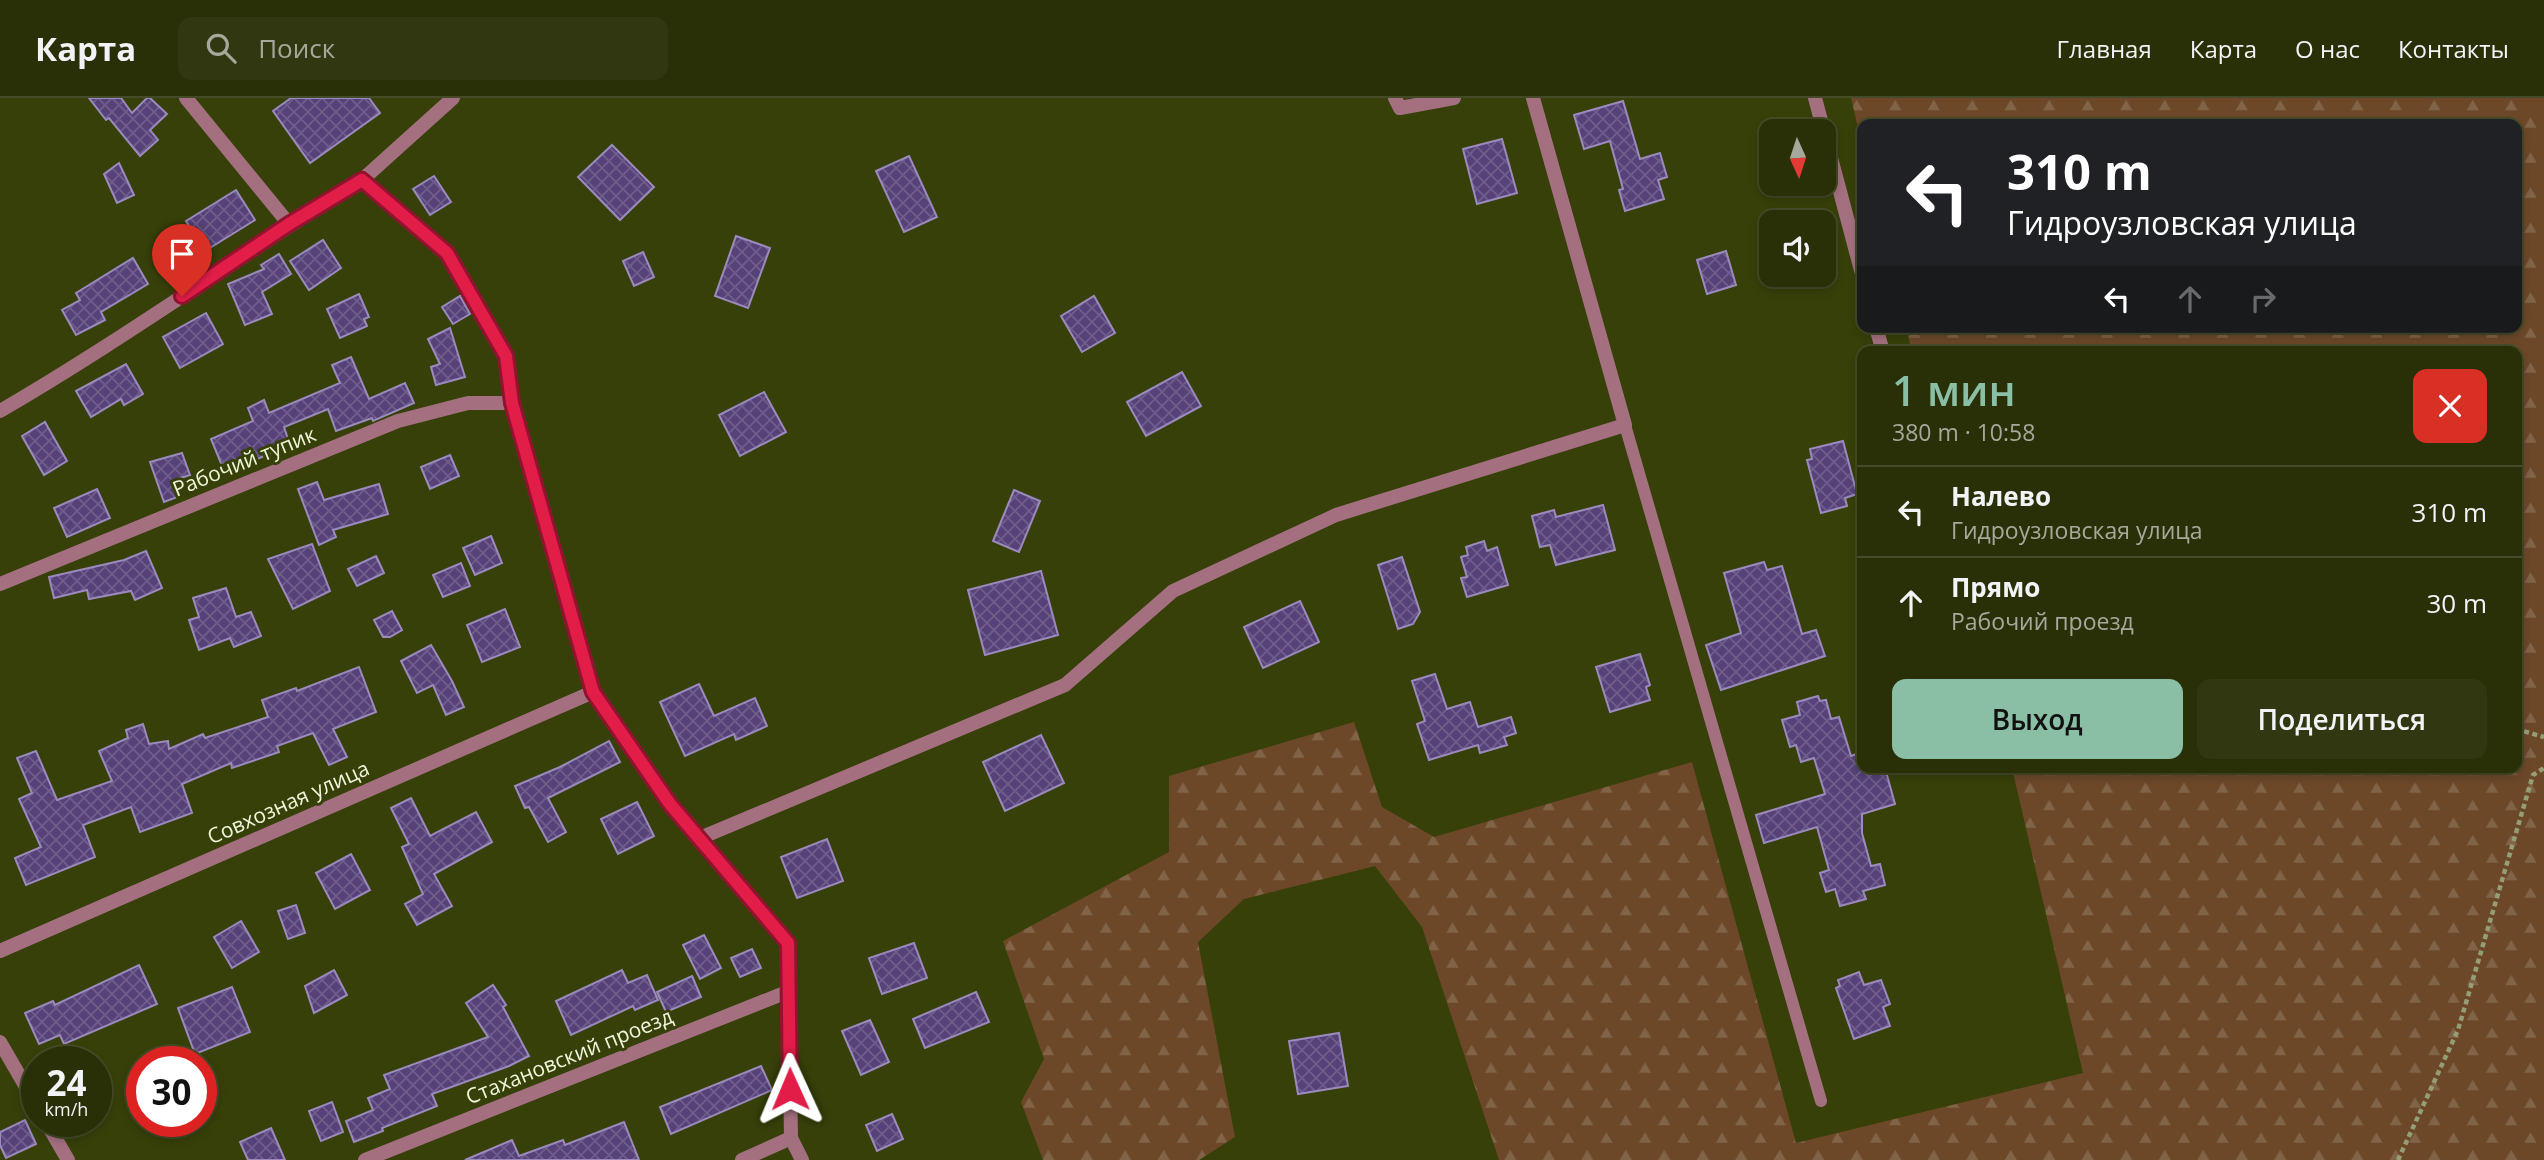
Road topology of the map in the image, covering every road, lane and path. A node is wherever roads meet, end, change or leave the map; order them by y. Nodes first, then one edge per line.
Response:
1 (186, 98) edge
2 (453, 98) edge
3 (1395, 98) edge
4 (1454, 98) edge
5 (1534, 98) edge
6 (1815, 98) edge
7 (362, 180) junction
8 (289, 224) junction
9 (1857, 255) edge
10 (512, 403) junction
11 (0, 411) edge
12 (1625, 425) junction
13 (0, 584) edge
14 (593, 692) junction
15 (2522, 731) edge
16 (2544, 737) edge
17 (2544, 768) edge
18 (700, 838) junction
19 (0, 951) edge
20 (787, 992) junction
21 (0, 1042) edge
22 (21, 1078) edge
23 (1821, 1101) dead end
24 (55, 1137) edge
25 (791, 1138) junction
26 (68, 1160) edge
27 (365, 1160) edge
28 (742, 1160) edge
29 (802, 1160) edge
30 (2399, 1160) edge

1 - 8 street
2 - 7 street
3 - 4 street
5 - 12 street
6 - 9 street
7 - 8 street
7 - 10 street
8 - 11 street
10 - 13 street, Рабочий тупик
10 - 14 street
12 - 18 street
12 - 23 lane
14 - 18 street
14 - 19 street, Совхозная улица
15 - 16 path
17 - 30 path
18 - 20 street
20 - 25 street
20 - 27 street, Стахановский проезд
21 - 22 street
24 - 26 street
25 - 28 street
25 - 29 street

